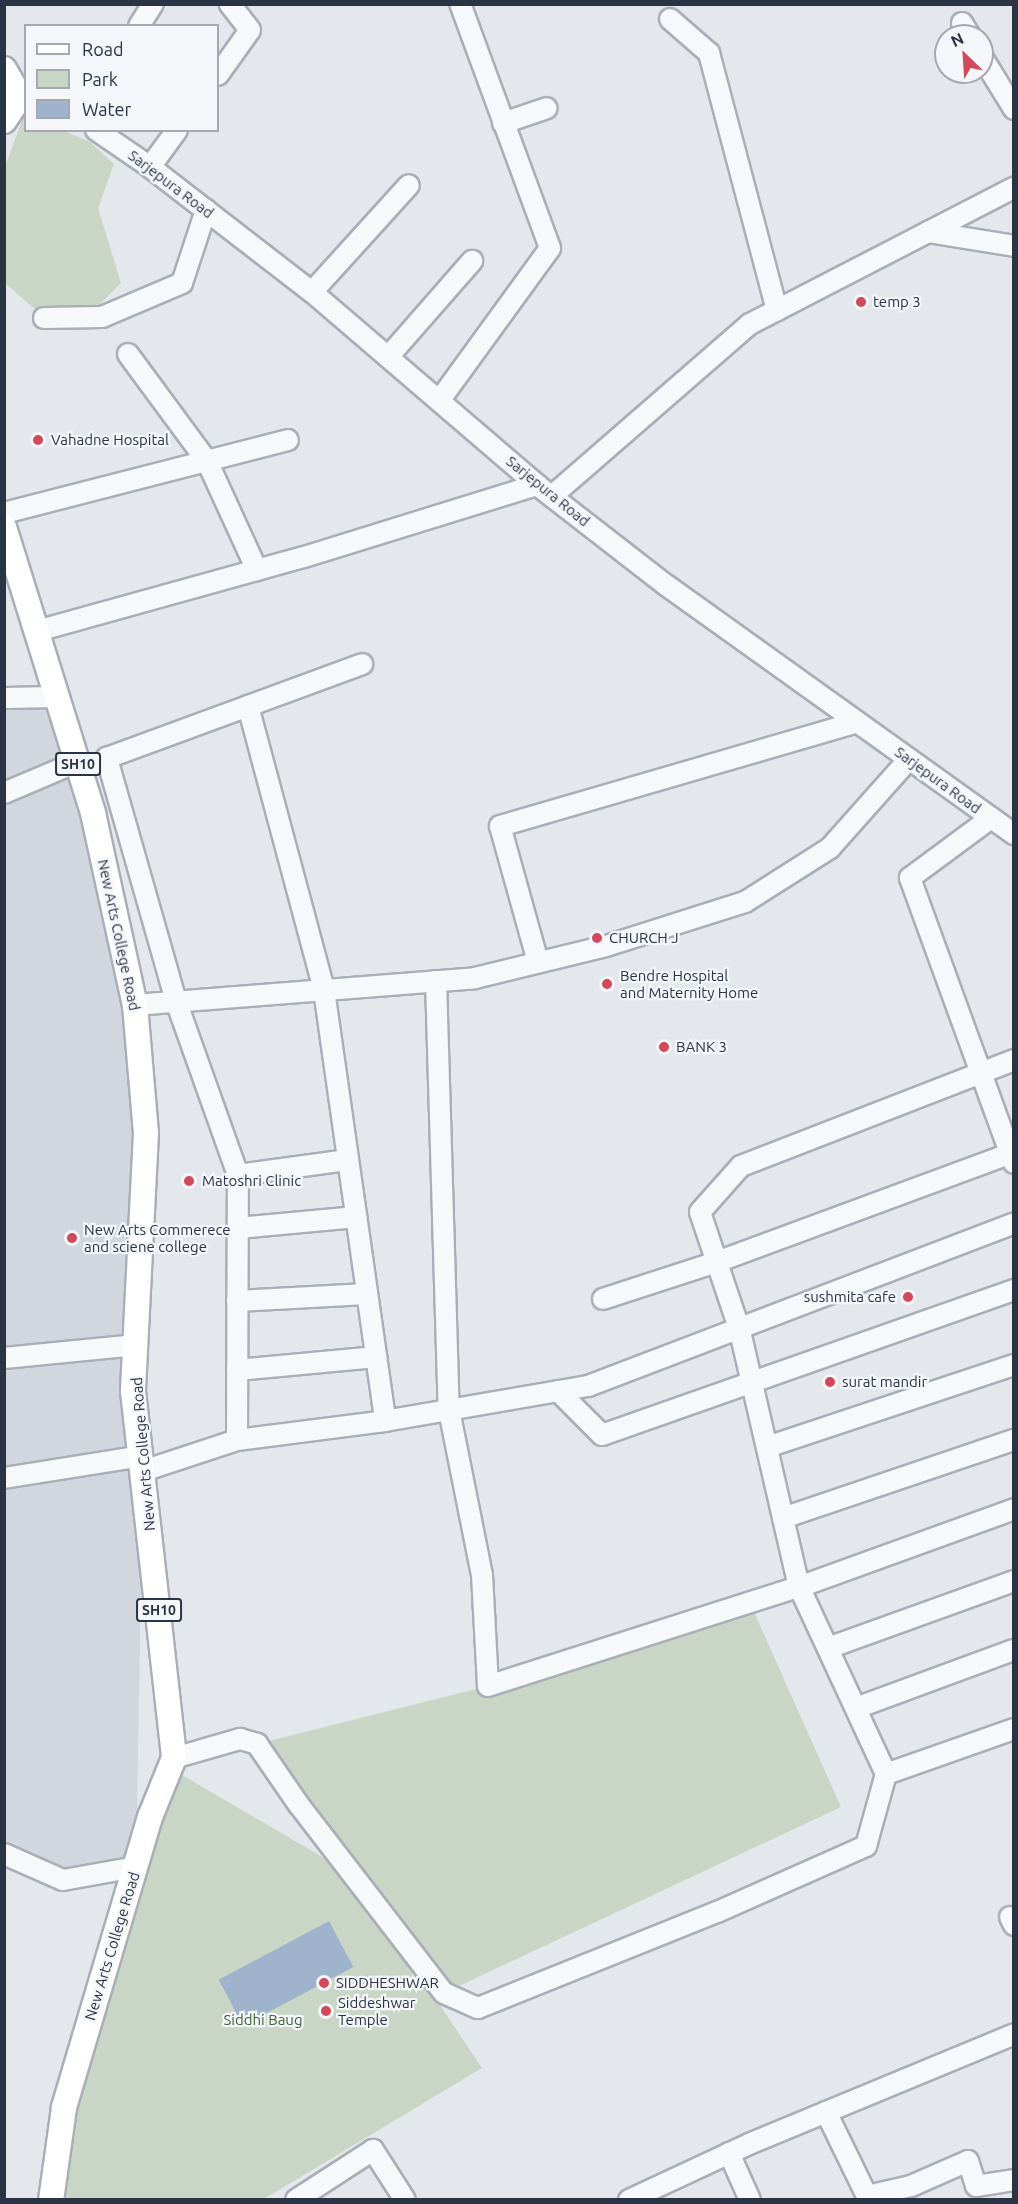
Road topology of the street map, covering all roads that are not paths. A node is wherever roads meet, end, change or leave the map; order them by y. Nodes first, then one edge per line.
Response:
1 (153, 4) edge
2 (230, 4) edge
3 (460, 4) edge
4 (670, 20) dead end
5 (140, 24) edge
6 (219, 74) edge
7 (994, 76) edge
8 (15, 84) edge
9 (547, 108) dead end
10 (1014, 109) edge
11 (4, 121) edge
12 (503, 123) junction
13 (99, 132) edge
14 (176, 132) edge
15 (150, 167) junction
16 (409, 185) dead end
17 (1014, 188) edge
18 (206, 210) junction
19 (928, 232) junction
20 (1014, 246) edge
21 (471, 261) dead end
22 (312, 292) junction
23 (777, 310) junction
24 (44, 318) dead end
25 (128, 354) dead end
26 (388, 357) junction
27 (439, 401) junction
28 (288, 440) dead end
29 (207, 461) junction
30 (545, 491) junction
31 (4, 513) edge
32 (4, 527) edge
33 (257, 570) junction
34 (37, 631) junction
35 (362, 664) dead end
36 (57, 697) junction
37 (4, 698) edge
38 (248, 706) junction
39 (857, 722) junction
40 (909, 759) junction
41 (77, 762) junction
42 (4, 793) edge
43 (991, 818) junction
44 (1012, 832) edge
45 (538, 962) junction
46 (436, 981) junction
47 (324, 990) junction
48 (176, 1001) junction
49 (135, 1005) junction
50 (1014, 1060) edge
51 (979, 1074) junction
52 (1012, 1156) edge
53 (348, 1160) junction
54 (238, 1174) junction
55 (356, 1217) junction
56 (1014, 1223) edge
57 (238, 1228) junction
58 (717, 1262) junction
59 (1014, 1290) edge
60 (367, 1294) junction
61 (603, 1299) dead end
62 (237, 1301) junction
63 (739, 1328) junction
64 (136, 1345) junction
65 (376, 1357) junction
66 (4, 1358) edge
67 (1014, 1365) edge
68 (237, 1370) junction
69 (752, 1384) junction
70 (558, 1391) junction
71 (449, 1410) junction
72 (385, 1421) junction
73 (237, 1440) junction
74 (1014, 1440) edge
75 (767, 1447) junction
76 (142, 1463) junction
77 (4, 1478) edge
78 (1014, 1509) edge
79 (783, 1518) junction
80 (1014, 1581) edge
81 (799, 1587) junction
82 (828, 1648) junction
83 (1014, 1650) edge
84 (856, 1708) junction
85 (1014, 1729) edge
86 (174, 1758) junction
87 (886, 1774) junction
88 (4, 1854) edge
89 (136, 1867) junction
90 (1014, 2034) edge
91 (826, 2112) junction
92 (729, 2154) junction
93 (1014, 2180) edge
94 (915, 2193) edge
95 (51, 2199) edge
96 (296, 2199) edge
97 (405, 2199) edge
98 (629, 2199) edge
99 (750, 2199) edge

1 - 5 street
2 - 6 street
3 - 12 street
4 - 23 street
7 - 10 street
8 - 11 main road
9 - 12 street
12 - 27 street
13 - 15 street, Sarjepura Road
14 - 15 street
15 - 18 street, Sarjepura Road
16 - 22 street
17 - 19 street
18 - 22 street, Sarjepura Road
18 - 24 street
19 - 20 street
19 - 23 street
21 - 26 street
22 - 26 street, Sarjepura Road
23 - 30 street
25 - 29 street
26 - 27 street, Sarjepura Road
27 - 30 street, Sarjepura Road
28 - 29 street
29 - 31 street
29 - 33 street
30 - 33 street
30 - 39 street, Sarjepura Road
32 - 34 main road, New Arts College Road / SH10
33 - 34 street
34 - 36 main road, New Arts College Road / SH10
35 - 38 street
36 - 37 street
36 - 41 main road, New Arts College Road / SH10
38 - 47 street
38 - 48 street
39 - 40 street, Sarjepura Road
39 - 45 street
40 - 43 street, Sarjepura Road
40 - 45 street
41 - 42 street
41 - 49 main road, New Arts College Road / SH10
43 - 44 street, Sarjepura Road
43 - 51 street
45 - 46 street
46 - 47 street
46 - 71 street
47 - 48 street
47 - 53 street
48 - 49 street
48 - 54 street
49 - 64 main road, New Arts College Road / SH10
50 - 51 street
51 - 52 street
51 - 58 street
52 - 58 street
53 - 54 street
53 - 55 street
54 - 57 street
55 - 57 street
55 - 60 street
56 - 63 street
57 - 62 street
58 - 61 street
58 - 63 street
59 - 69 street
60 - 62 street
60 - 65 street
62 - 68 street
63 - 69 street
63 - 70 street
64 - 66 street
64 - 76 main road, New Arts College Road / SH10
65 - 68 street
65 - 72 street
67 - 75 street
68 - 73 street
69 - 70 street
69 - 75 street
70 - 71 street
71 - 72 street
71 - 81 street
72 - 73 street
73 - 76 street
74 - 79 street
75 - 79 street
76 - 77 street
76 - 86 main road, New Arts College Road / SH10
78 - 81 street
79 - 81 street
80 - 82 street
81 - 82 street
82 - 84 street
83 - 84 street
84 - 87 street
85 - 87 street
86 - 87 street
86 - 89 main road, New Arts College Road / SH10
88 - 89 street
89 - 95 main road, New Arts College Road / SH10
90 - 91 street
91 - 92 street
91 - 94 street
92 - 98 street
92 - 99 street
93 - 94 street
96 - 97 street

